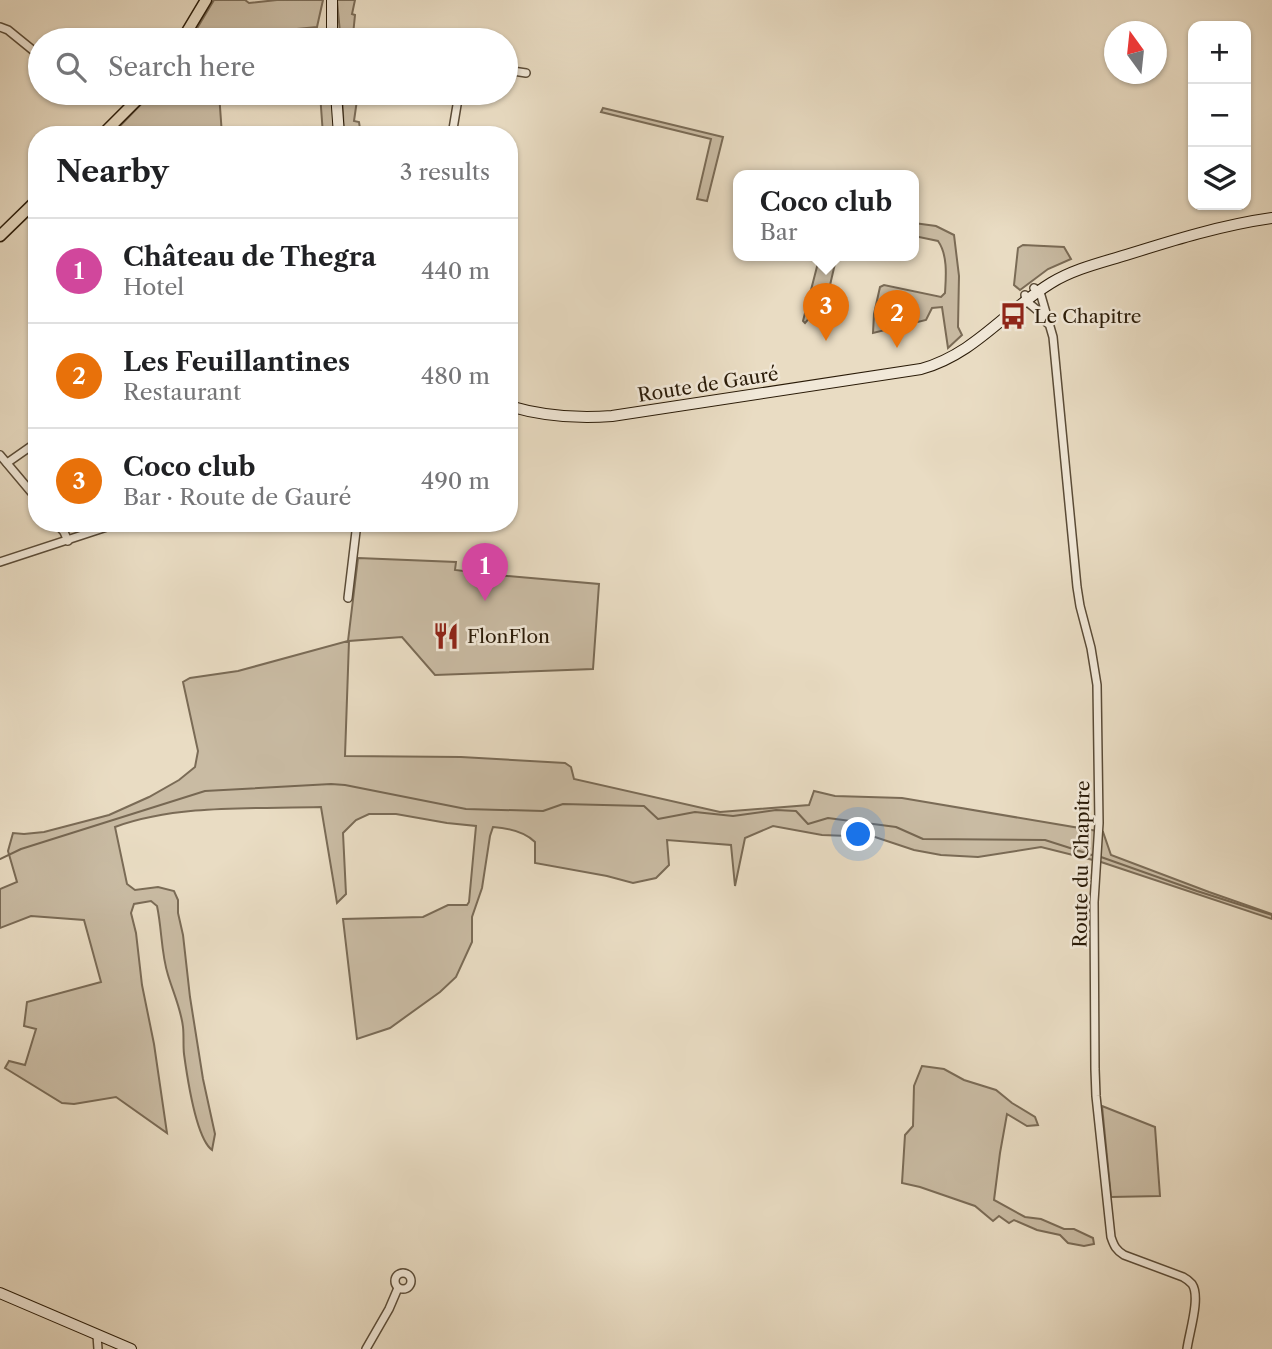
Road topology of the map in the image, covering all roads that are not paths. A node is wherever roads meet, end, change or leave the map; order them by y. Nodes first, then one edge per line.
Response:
1 (206, 0) edge
2 (332, 0) edge
3 (0, 27) edge
4 (189, 28) edge
5 (333, 28) edge
6 (28, 46) edge
7 (518, 72) edge
8 (526, 74) dead end
9 (132, 105) edge
10 (337, 105) edge
11 (457, 105) edge
12 (111, 126) edge
13 (338, 126) edge
14 (454, 126) edge
15 (28, 209) edge
16 (1272, 218) edge
17 (0, 236) edge
18 (1037, 289) junction
19 (1025, 298) junction
20 (1051, 330) junction
21 (518, 408) edge
22 (28, 448) edge
23 (0, 455) edge
24 (7, 463) junction
25 (28, 488) edge
26 (64, 532) edge
27 (94, 532) edge
28 (356, 532) edge
29 (68, 541) junction
30 (0, 562) edge
31 (348, 598) dead end
32 (398, 1288) dead end
33 (0, 1293) edge
34 (97, 1335) junction
35 (98, 1349) edge
36 (131, 1349) edge
37 (366, 1349) edge
38 (1187, 1349) edge

1 - 4 main road
2 - 5 street
3 - 6 street
7 - 8 street
9 - 12 main road
10 - 13 street
11 - 14 street
15 - 17 main road
16 - 18 street, Route de Gauré
18 - 19 street, Route de Gauré
18 - 20 street, Route du Chapitre
19 - 20 street
19 - 21 street, Route de Gauré
20 - 38 street, Route du Chapitre
22 - 24 street
23 - 24 street
24 - 25 street
26 - 29 street
27 - 29 street
28 - 31 street
29 - 30 street
32 - 37 street
33 - 34 street
34 - 35 street
34 - 36 street

